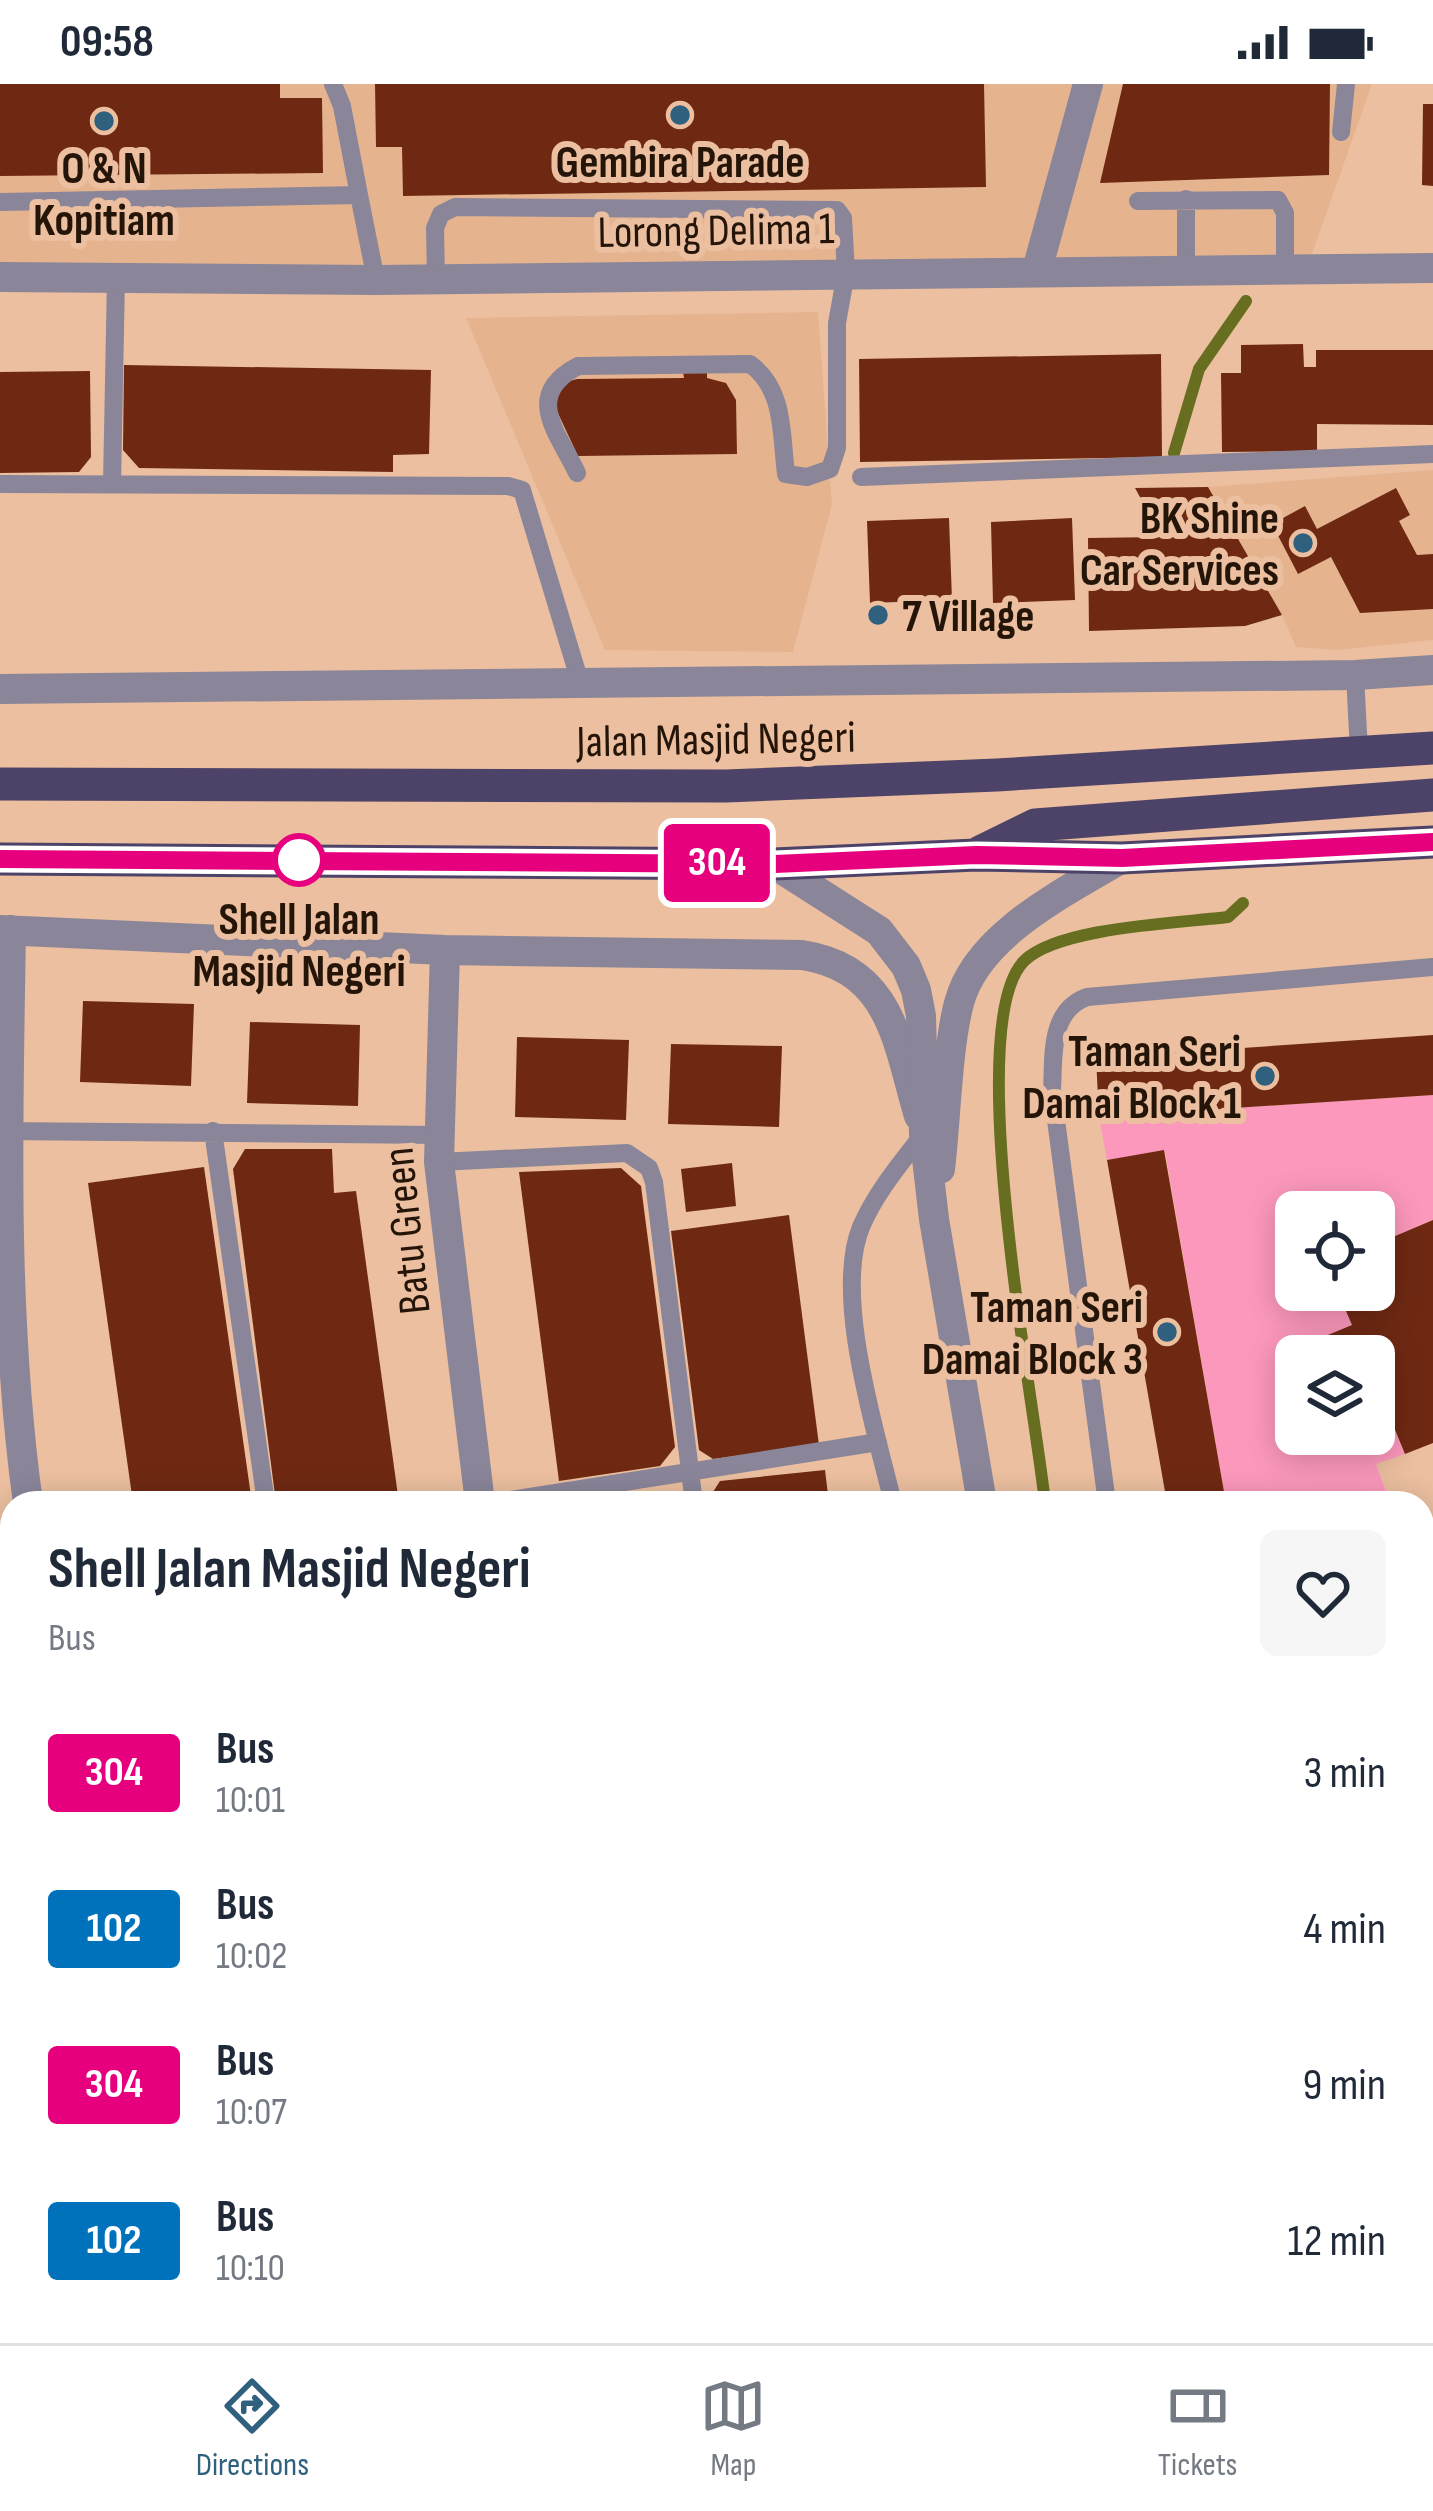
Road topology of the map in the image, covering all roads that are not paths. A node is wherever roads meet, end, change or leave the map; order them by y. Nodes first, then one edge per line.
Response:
1 (332, 84) edge
2 (1088, 84) edge
3 (1346, 84) edge
4 (1341, 132) dead end
5 (359, 195) junction
6 (1186, 200) junction
7 (1138, 201) dead end
8 (0, 202) edge
9 (1186, 268) junction
10 (1285, 268) junction
11 (1433, 268) edge
12 (1037, 270) junction
13 (846, 273) junction
14 (0, 278) edge
15 (116, 278) junction
16 (436, 279) junction
17 (376, 280) junction
18 (1433, 454) edge
19 (577, 473) dead end
20 (861, 477) dead end
21 (0, 484) edge
22 (112, 484) junction
23 (1433, 670) edge
24 (1355, 675) junction
25 (580, 682) junction
26 (0, 688) edge
27 (1433, 748) edge
28 (1359, 752) junction
29 (0, 784) edge
30 (1433, 795) edge
31 (1433, 842) edge
32 (976, 855) junction
33 (1122, 858) junction
34 (0, 860) edge
35 (775, 864) junction
36 (6, 930) edge
37 (445, 950) junction
38 (1433, 968) edge
39 (4, 1131) edge
40 (213, 1131) junction
41 (924, 1133) junction
42 (439, 1148) junction
43 (934, 1219) junction
44 (878, 1442) junction
45 (690, 1473) junction
46 (18, 1491) edge
47 (264, 1491) edge
48 (479, 1491) edge
49 (571, 1491) edge
50 (692, 1491) edge
51 (890, 1491) edge
52 (980, 1491) edge
53 (1105, 1491) edge

1 - 5 lane
2 - 12 street
3 - 4 lane
5 - 8 lane
5 - 17 lane
6 - 7 lane
6 - 9 lane
6 - 10 lane
9 - 10 street, Lorong Delima 1
9 - 12 street, Lorong Delima 1
10 - 11 street, Lorong Delima 1
12 - 13 street, Lorong Delima 1
13 - 16 street, Lorong Delima 1
13 - 16 lane
13 - 19 lane
14 - 15 street, Lorong Delima 1
15 - 17 street, Lorong Delima 1
15 - 22 lane
16 - 17 street, Lorong Delima 1
18 - 20 lane
21 - 22 lane
22 - 25 lane
23 - 24 street
24 - 25 street
24 - 28 lane
25 - 26 street
27 - 28 highway, Jalan Masjid Negeri
28 - 29 highway, Jalan Masjid Negeri
30 - 32 highway
31 - 33 highway
32 - 33 highway
32 - 35 highway
33 - 43 street
34 - 35 highway
35 - 41 street
36 - 37 street
36 - 39 street
37 - 41 street
37 - 42 street, Batu Green
38 - 53 lane
39 - 40 lane
39 - 46 street
40 - 42 lane
40 - 47 lane
41 - 43 street
41 - 44 lane
42 - 45 lane
42 - 48 street, Batu Green
43 - 52 street
44 - 45 lane
44 - 51 lane
45 - 49 lane
45 - 50 lane

